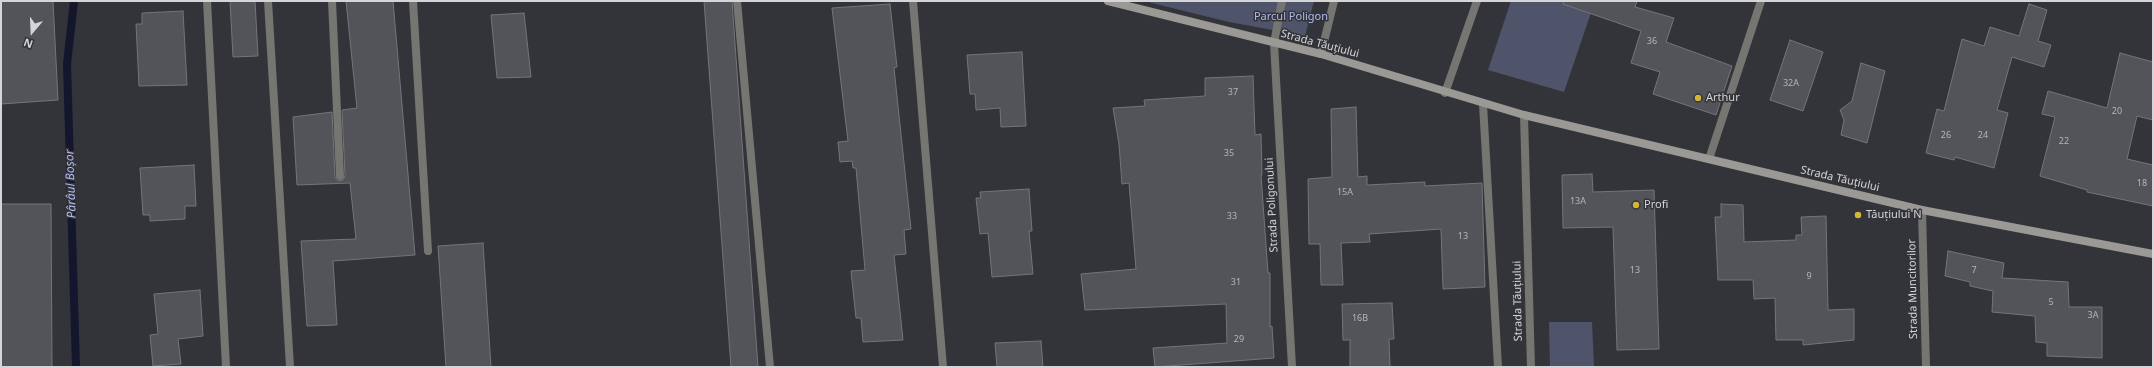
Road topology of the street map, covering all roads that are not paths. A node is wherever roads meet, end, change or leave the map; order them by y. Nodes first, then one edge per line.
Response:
1 (207, 1) edge
2 (268, 1) edge
3 (332, 1) edge
4 (412, 1) edge
5 (737, 1) edge
6 (913, 1) edge
7 (1108, 1) edge
8 (1282, 1) edge
9 (1334, 1) edge
10 (1477, 1) edge
11 (1761, 1) edge
12 (1274, 43) junction
13 (1321, 54) junction
14 (1445, 93) junction
15 (1484, 104) junction
16 (1524, 115) junction
17 (1709, 160) junction
18 (340, 176) dead end
19 (1922, 210) junction
20 (428, 251) dead end
21 (2153, 254) edge
22 (226, 367) edge
23 (290, 367) edge
24 (770, 367) edge
25 (943, 367) edge
26 (1292, 367) edge
27 (1498, 367) edge
28 (1531, 367) edge
29 (1926, 367) edge

1 - 22 street
2 - 23 street
3 - 18 street
4 - 20 street
5 - 24 street
6 - 25 street
7 - 12 main road, Strada Tăuțiului
8 - 12 street, Strada Poligonului
9 - 13 street
10 - 14 street
11 - 17 street
12 - 13 main road, Strada Tăuțiului
12 - 26 street, Strada Poligonului
13 - 14 main road, Strada Tăuțiului
14 - 15 main road, Strada Tăuțiului
15 - 16 main road, Strada Tăuțiului
15 - 27 street
16 - 17 main road, Strada Tăuțiului
16 - 28 street, Strada Tăuțiului
17 - 19 main road, Strada Tăuțiului
19 - 21 main road, Strada Tăuțiului
19 - 29 street, Strada Muncitorilor

